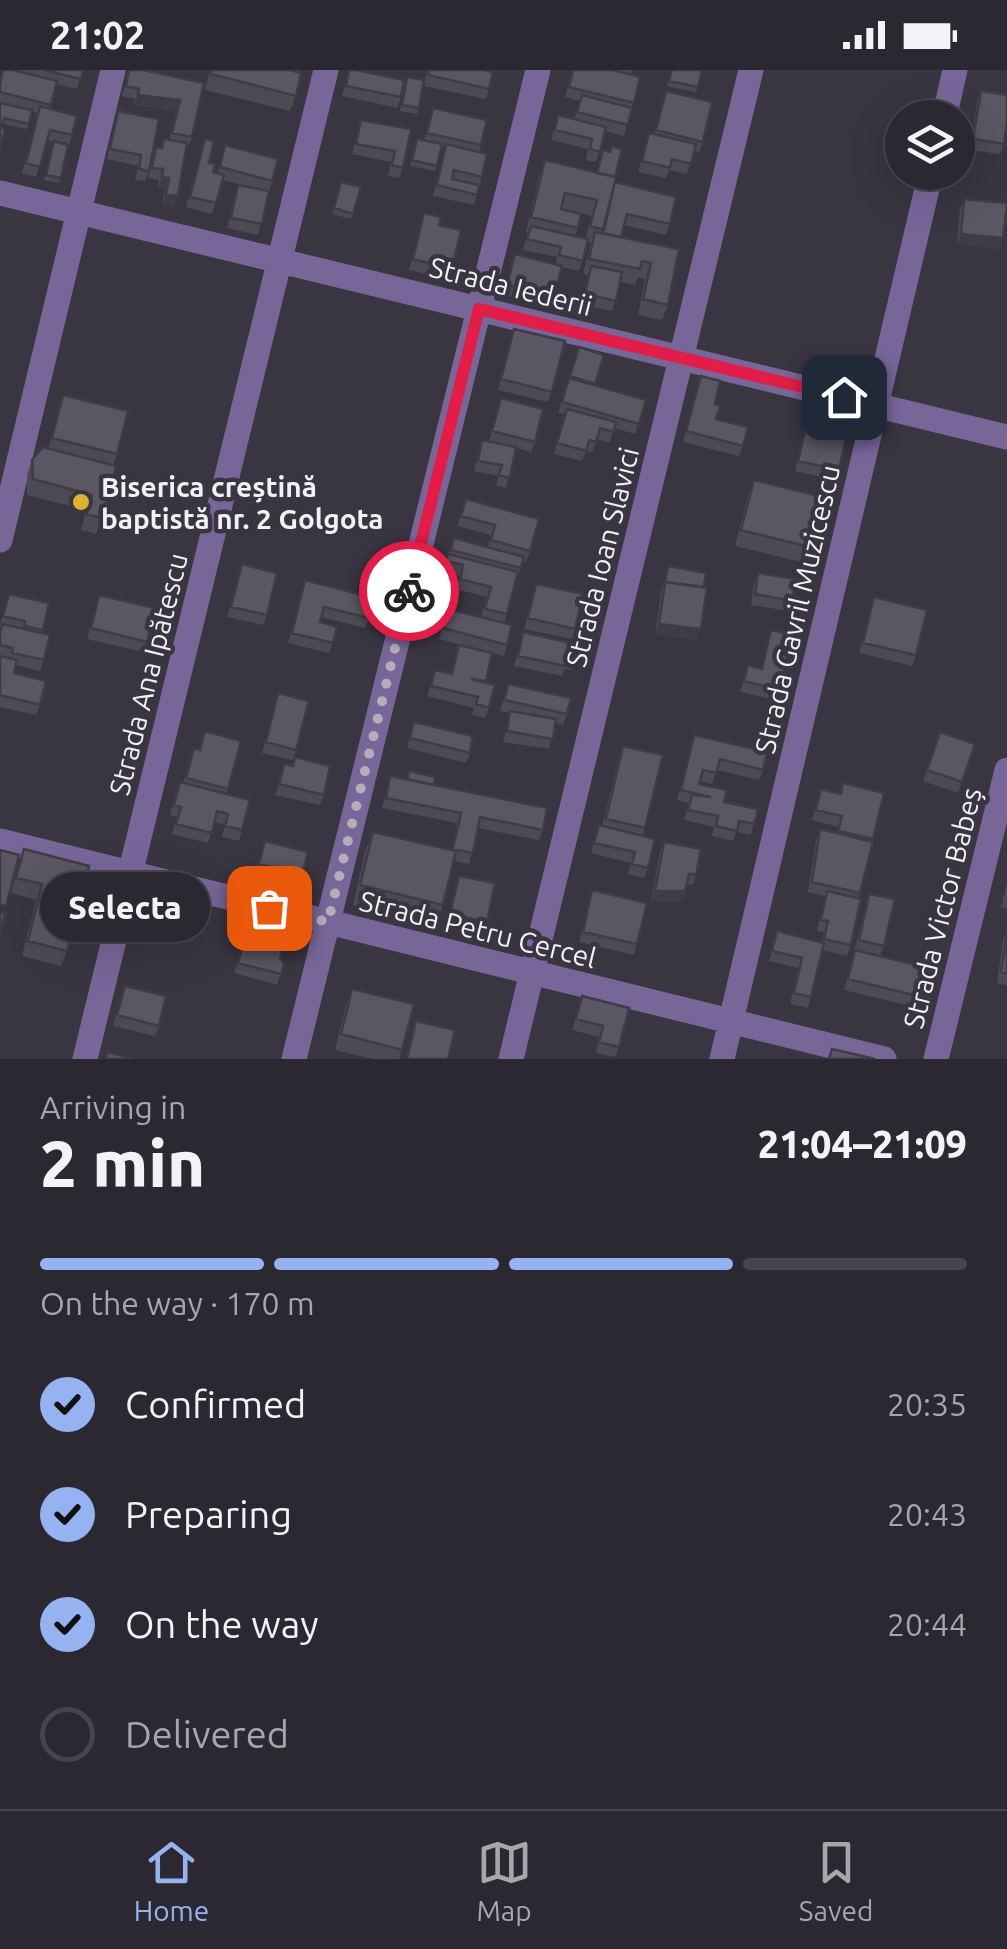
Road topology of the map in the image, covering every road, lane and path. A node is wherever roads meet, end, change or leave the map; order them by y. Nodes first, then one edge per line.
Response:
1 (113, 70) edge
2 (326, 70) edge
3 (538, 70) edge
4 (750, 70) edge
5 (955, 70) edge
6 (948, 100) edge
7 (927, 190) edge
8 (0, 193) edge
9 (79, 212) junction
10 (280, 260) junction
11 (479, 309) junction
12 (681, 358) junction
13 (876, 405) junction
14 (1007, 437) edge
15 (0, 540) edge
16 (1007, 770) edge
17 (0, 840) edge
18 (130, 873) junction
19 (328, 922) junction
20 (532, 973) junction
21 (731, 1022) junction
22 (85, 1059) edge
23 (294, 1059) edge
24 (511, 1059) edge
25 (722, 1059) edge
26 (884, 1059) edge
27 (936, 1059) edge

1 - 9 street
2 - 10 street, Strada Ana Ipătescu
3 - 11 street
4 - 12 street, Strada Ioan Slavici
5 - 6 street
7 - 13 street, Strada Gavril Muzicescu
8 - 9 street, Strada Iederii
9 - 10 street, Strada Iederii
9 - 15 street
10 - 11 street, Strada Iederii
10 - 18 street, Strada Ana Ipătescu
11 - 12 street, Strada Iederii
11 - 19 street
12 - 13 street, Strada Iederii
12 - 20 street, Strada Ioan Slavici
13 - 14 street, Strada Iederii
13 - 21 street, Strada Gavril Muzicescu
16 - 27 street, Strada Victor Babeș
17 - 18 street, Strada Petru Cercel
18 - 19 street, Strada Petru Cercel
18 - 22 street, Strada Ana Ipătescu
19 - 20 street, Strada Petru Cercel
19 - 23 street
20 - 21 street, Strada Petru Cercel
20 - 24 street, Strada Ioan Slavici
21 - 25 street, Strada Gavril Muzicescu
21 - 26 street, Strada Petru Cercel

